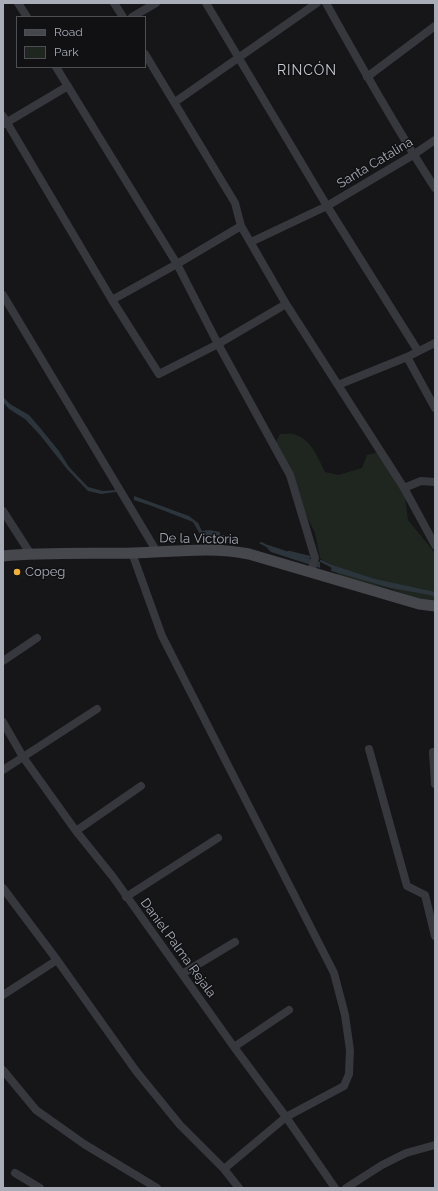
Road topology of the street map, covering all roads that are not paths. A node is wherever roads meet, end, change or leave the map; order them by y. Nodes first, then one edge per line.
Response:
1 (18, 3) edge
2 (114, 3) edge
3 (156, 3) edge
4 (206, 3) edge
5 (317, 3) edge
6 (326, 3) edge
7 (26, 16) edge
8 (122, 16) edge
9 (134, 16) edge
10 (435, 26) edge
11 (146, 56) edge
12 (239, 59) junction
13 (57, 68) edge
14 (367, 77) junction
15 (68, 86) junction
16 (175, 102) junction
17 (4, 121) edge
18 (435, 140) edge
19 (413, 155) junction
20 (435, 188) edge
21 (327, 206) junction
22 (241, 226) junction
23 (251, 242) junction
24 (177, 264) junction
25 (3, 295) edge
26 (112, 300) junction
27 (286, 304) junction
28 (435, 343) edge
29 (218, 344) junction
30 (418, 351) junction
31 (407, 357) junction
32 (338, 385) junction
33 (435, 408) edge
34 (435, 482) edge
35 (404, 488) junction
36 (3, 511) edge
37 (435, 545) edge
38 (156, 552) junction
39 (30, 553) junction
40 (132, 553) junction
41 (3, 556) edge
42 (310, 572) junction
43 (435, 606) edge
44 (37, 638) dead end
45 (3, 660) edge
46 (98, 709) dead end
47 (3, 722) edge
48 (369, 749) dead end
49 (435, 752) edge
50 (23, 757) junction
51 (3, 770) edge
52 (435, 784) edge
53 (141, 786) dead end
54 (76, 831) junction
55 (218, 838) dead end
56 (3, 888) edge
57 (126, 897) junction
58 (435, 936) edge
59 (235, 942) dead end
60 (57, 960) junction
61 (182, 974) junction
62 (3, 995) edge
63 (289, 1010) dead end
64 (234, 1047) junction
65 (3, 1070) edge
66 (286, 1117) junction
67 (435, 1145) edge
68 (224, 1169) junction
69 (15, 1172) dead end
70 (40, 1188) edge
71 (157, 1188) edge
72 (240, 1188) edge
73 (335, 1188) edge
74 (346, 1188) edge

1 - 7 street
2 - 8 street
3 - 9 street
4 - 12 street
5 - 12 street
6 - 14 street
10 - 14 street
11 - 16 street
12 - 16 street
12 - 21 street
13 - 15 street
14 - 19 street
15 - 17 street
15 - 24 street
16 - 22 street
17 - 26 street
18 - 19 street, Santa Catalina
19 - 20 street
19 - 21 street, Santa Catalina
21 - 23 street, Santa Catalina
21 - 30 street
22 - 23 street
22 - 24 street
23 - 27 street
24 - 26 street
24 - 29 street
25 - 38 street
26 - 29 street
27 - 29 street
27 - 32 street
28 - 30 street
29 - 42 street
30 - 31 street
31 - 32 street
31 - 33 street
32 - 35 street
34 - 35 street
35 - 37 street
36 - 39 street
38 - 40 main road, De la Victoria
38 - 42 main road, De la Victoria
39 - 40 main road, De la Victoria
39 - 41 main road, De la Victoria
40 - 66 street
42 - 43 main road, De la Victoria
44 - 45 street
46 - 50 street
47 - 50 street, Daniel Palma Rejala
48 - 58 street
49 - 52 street
50 - 51 street
50 - 54 street, Daniel Palma Rejala
53 - 54 street
54 - 57 street, Daniel Palma Rejala
55 - 57 street
56 - 60 street
57 - 61 street, Daniel Palma Rejala
59 - 61 street
60 - 62 street
60 - 68 street
61 - 64 street, Daniel Palma Rejala
63 - 64 street
64 - 66 street, Daniel Palma Rejala
65 - 71 street
66 - 68 street
66 - 73 street, Daniel Palma Rejala
67 - 74 street
68 - 72 street
69 - 70 street

